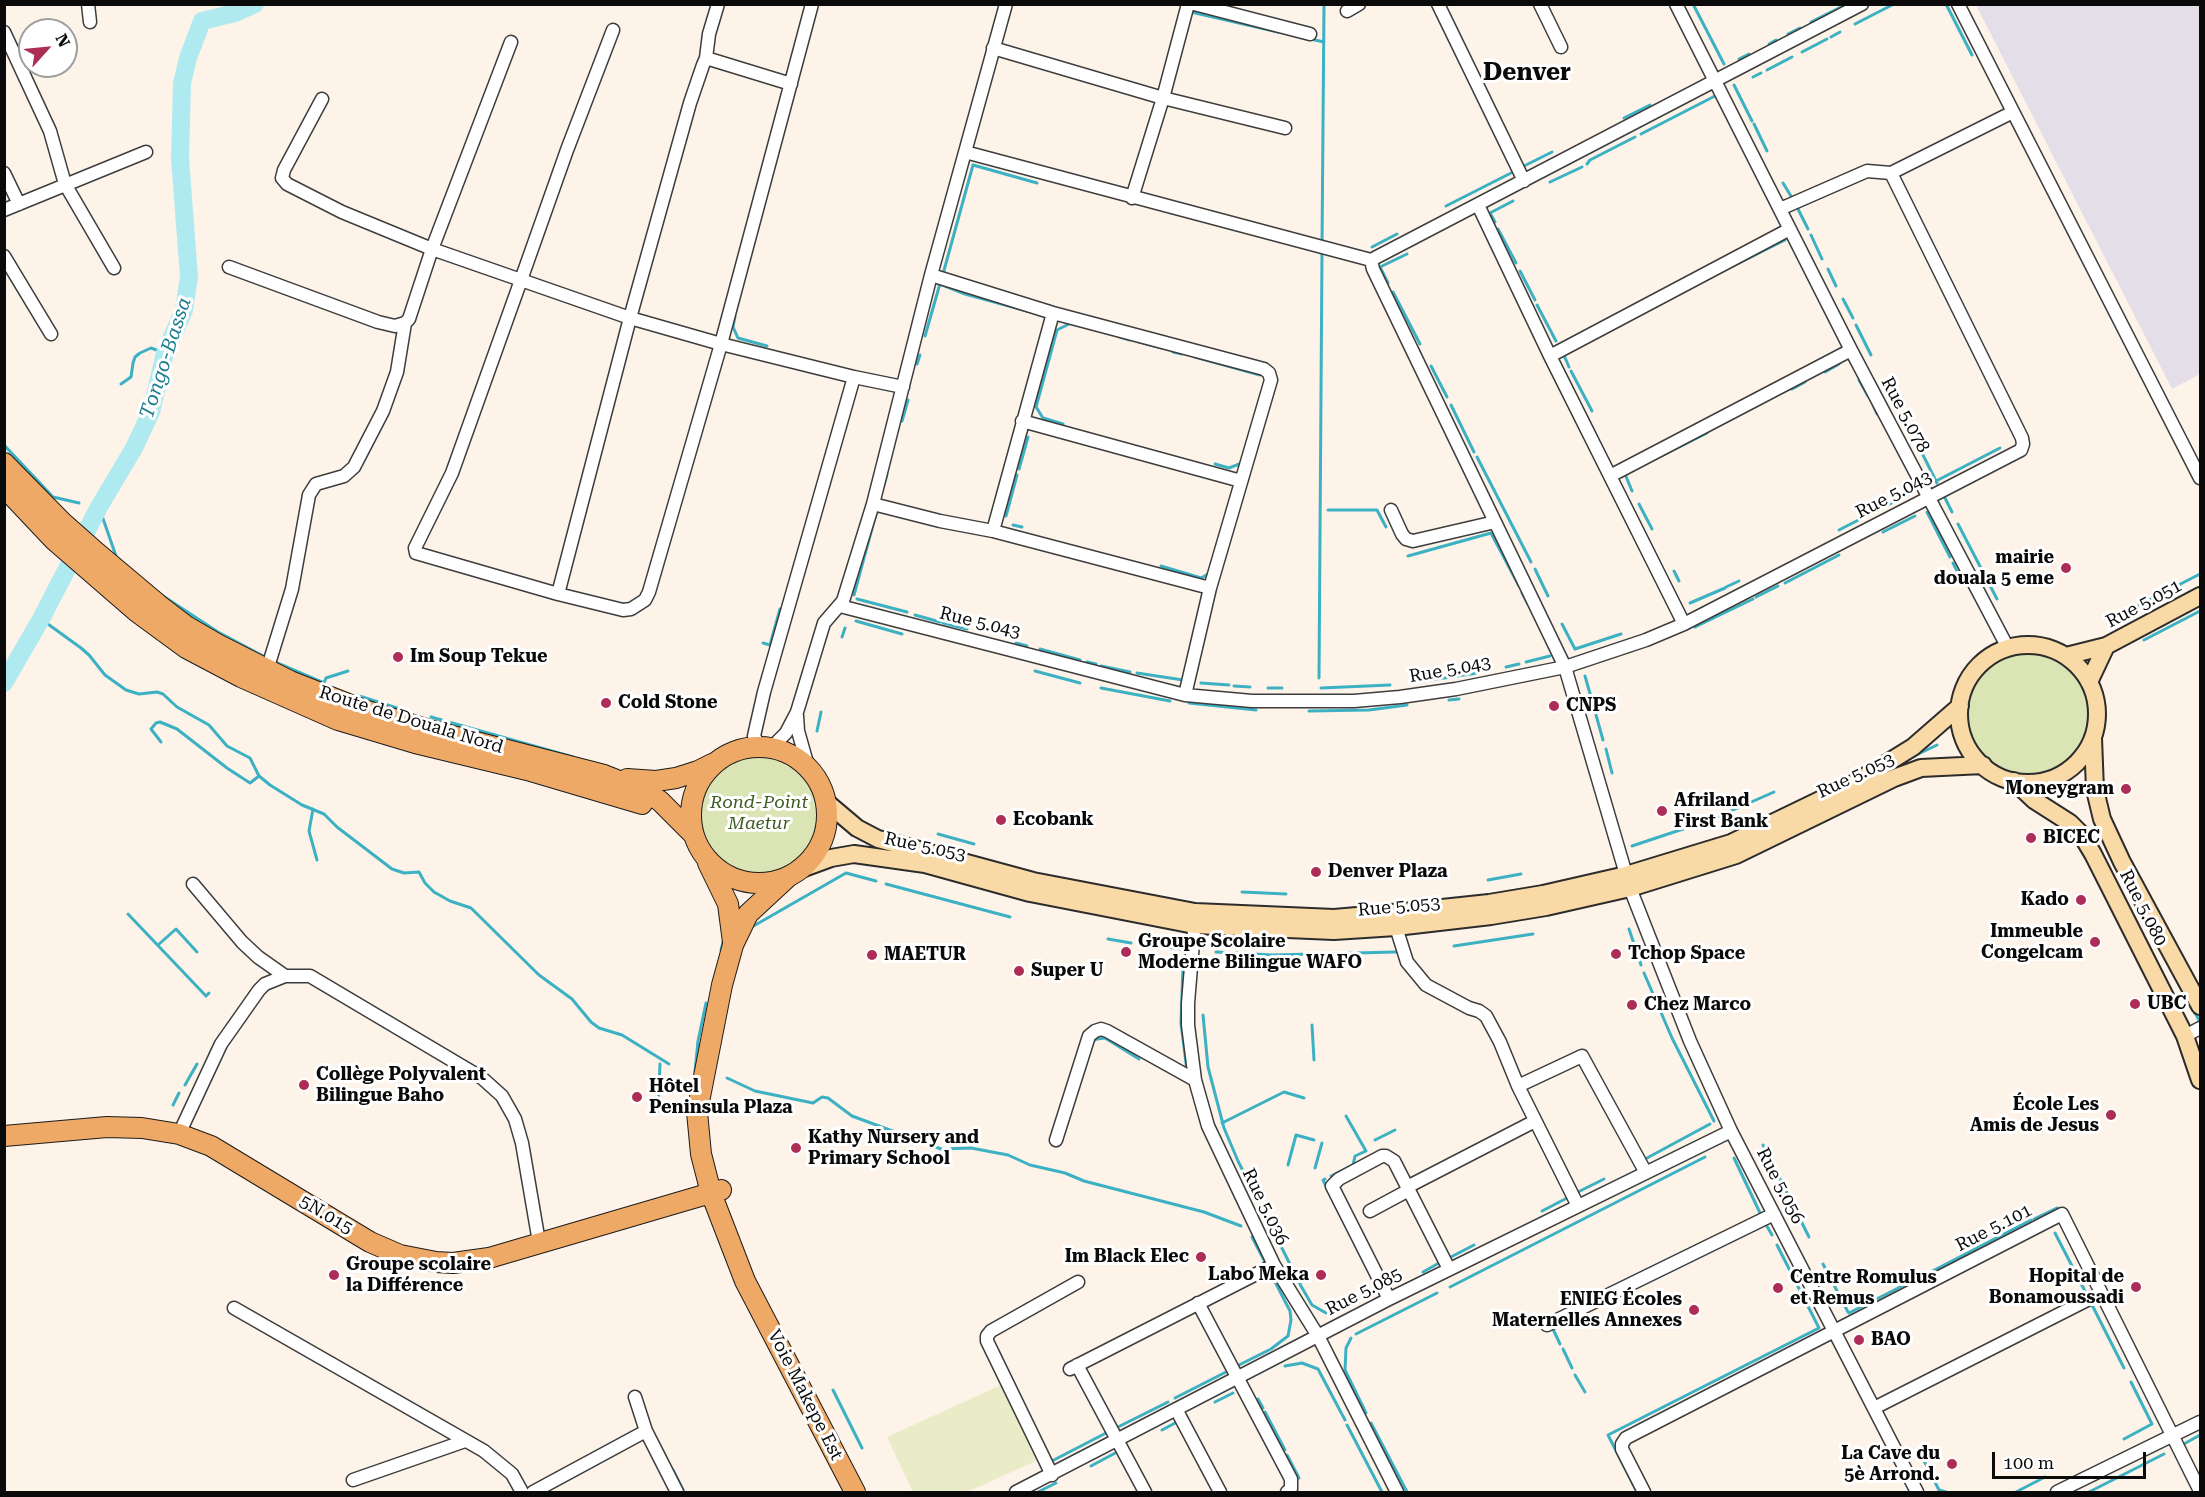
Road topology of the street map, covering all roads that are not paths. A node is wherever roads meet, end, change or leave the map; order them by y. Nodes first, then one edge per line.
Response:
1 (87, 4) edge
2 (718, 4) edge
3 (812, 4) edge
4 (1006, 4) edge
5 (1188, 4) edge
6 (1194, 4) edge
7 (1359, 4) edge
8 (1438, 4) edge
9 (1540, 4) edge
10 (1676, 4) edge
11 (1862, 4) edge
12 (1958, 4) edge
13 (1347, 11) dead end
14 (90, 22) dead end
15 (613, 30) dead end
16 (4, 32) edge
17 (1310, 34) dead end
18 (511, 42) dead end
19 (1561, 46) dead end
20 (993, 48) junction
21 (706, 58) junction
22 (1715, 81) junction
23 (791, 84) junction
24 (1163, 98) junction
25 (322, 99) dead end
26 (2013, 112) junction
27 (1285, 128) dead end
28 (146, 152) dead end
29 (965, 152) junction
30 (4, 173) edge
31 (1891, 173) junction
32 (1524, 181) junction
33 (65, 184) junction
34 (1132, 198) junction
35 (19, 204) junction
36 (1478, 205) junction
37 (1780, 209) junction
38 (4, 210) edge
39 (1790, 229) junction
40 (432, 249) junction
41 (4, 256) edge
42 (1371, 260) junction
43 (229, 267) dead end
44 (114, 268) dead end
45 (931, 275) junction
46 (520, 280) junction
47 (1053, 313) junction
48 (630, 318) junction
49 (405, 323) junction
50 (51, 334) dead end
51 (722, 344) junction
52 (1851, 350) junction
53 (1550, 356) junction
54 (854, 377) junction
55 (903, 387) junction
56 (1022, 422) junction
57 (4, 463) edge
58 (1610, 476) junction
59 (2200, 478) edge
60 (1241, 481) junction
61 (4, 487) edge
62 (1929, 498) junction
63 (873, 504) junction
64 (1390, 510) dead end
65 (1495, 522) junction
66 (993, 531) junction
67 (92, 561) junction
68 (1210, 588) junction
69 (558, 594) junction
70 (2200, 596) edge
71 (840, 606) junction
72 (1684, 624) junction
73 (2106, 646) junction
74 (2008, 648) junction
75 (2066, 656) junction
76 (1565, 667) junction
77 (267, 670) junction
78 (2089, 682) junction
79 (1185, 694) junction
80 (1960, 706) junction
81 (797, 712) junction
82 (2093, 736) junction
83 (766, 748) junction
84 (716, 762) junction
85 (1983, 765) junction
86 (809, 770) junction
87 (604, 775) junction
88 (2014, 781) junction
89 (825, 801) junction
90 (677, 817) junction
91 (693, 834) junction
92 (705, 857) junction
93 (795, 873) junction
94 (1628, 881) junction
95 (194, 884) dead end
96 (1195, 918) junction
97 (1396, 927) junction
98 (733, 945) junction
99 (285, 976) junction
100 (2200, 1005) edge
101 (2193, 1032) edge
102 (1195, 1080) junction
103 (2200, 1080) edge
104 (1518, 1086) junction
105 (1535, 1120) junction
106 (1731, 1131) junction
107 (179, 1134) junction
108 (4, 1136) edge
109 (1056, 1140) dead end
110 (1646, 1173) junction
111 (1408, 1189) junction
112 (716, 1192) junction
113 (1578, 1206) junction
114 (1370, 1211) dead end
115 (1774, 1214) junction
116 (539, 1242) junction
117 (1274, 1265) junction
118 (1449, 1269) junction
119 (1078, 1282) dead end
120 (2101, 1293) junction
121 (1389, 1299) junction
122 (1198, 1303) junction
123 (234, 1308) dead end
124 (1547, 1325) dead end
125 (1835, 1330) junction
126 (1318, 1336) junction
127 (1236, 1377) junction
128 (635, 1397) dead end
129 (1874, 1408) junction
130 (1176, 1409) junction
131 (2200, 1422) edge
132 (646, 1431) junction
133 (2173, 1436) junction
134 (465, 1441) junction
135 (1117, 1441) junction
136 (1052, 1475) junction
137 (353, 1480) dead end
138 (2200, 1491) edge
139 (522, 1492) edge
140 (533, 1492) edge
141 (676, 1492) edge
142 (855, 1492) edge
143 (1016, 1492) edge
144 (1145, 1492) edge
145 (1220, 1492) edge
146 (1287, 1492) edge
147 (1397, 1492) edge
148 (1644, 1492) edge
149 (1917, 1492) edge
150 (2057, 1492) edge

1 - 14 street
2 - 21 street
3 - 23 street
4 - 20 street
5 - 24 street
6 - 17 street
7 - 13 street
8 - 32 street
9 - 19 street
10 - 22 street, Rue 5.078
11 - 22 street
12 - 26 street
15 - 46 street
16 - 33 street
18 - 40 street
20 - 24 street
20 - 29 street
21 - 23 street
21 - 48 street
22 - 32 street
22 - 37 street, Rue 5.078
23 - 51 street
24 - 27 street
24 - 34 street
25 - 40 street
26 - 31 street
26 - 59 street
28 - 33 street
29 - 34 street
29 - 45 street
30 - 35 street
31 - 37 street
31 - 62 street, Rue 5.043
32 - 36 street
33 - 35 street
33 - 44 street
34 - 42 street
35 - 38 street
36 - 42 street
36 - 53 street
37 - 39 street, Rue 5.078
39 - 52 street, Rue 5.078
39 - 53 street
40 - 46 street
40 - 49 street
41 - 50 street
42 - 65 street, Rue 5.056
43 - 49 street
45 - 47 street
45 - 55 street
46 - 48 street
46 - 69 street
47 - 56 street
47 - 60 street
48 - 51 street
48 - 69 street
49 - 77 street
51 - 54 street
51 - 69 street
52 - 58 street
52 - 62 street, Rue 5.078
53 - 58 street
54 - 55 street
54 - 83 street
55 - 63 street
56 - 60 street
56 - 66 street
57 - 67 main road, Route de Douala Nord
58 - 72 street
60 - 68 street
61 - 67 main road
62 - 72 street, Rue 5.043
62 - 74 street, Rue 5.078
63 - 66 street
63 - 71 street
64 - 65 street
65 - 76 street, Rue 5.056
66 - 68 street
67 - 77 main road, Route de Douala Nord
67 - 90 main road, Route de Douala Nord
68 - 79 street
70 - 73 main road, Rue 5.051
71 - 79 street, Rue 5.043
71 - 81 street
72 - 76 street, Rue 5.043
73 - 75 main road, Rue 5.051
73 - 78 main road, Rue 5.051
74 - 75 main road
74 - 80 main road
75 - 78 main road
76 - 79 street, Rue 5.043
76 - 94 street, Rue 5.056
77 - 87 main road, Route de Douala Nord
78 - 82 main road
80 - 85 main road
80 - 94 main road, Rue 5.053
81 - 83 street
81 - 86 street
82 - 88 main road
82 - 100 main road, Rue 5.080
83 - 84 main road
83 - 86 main road
84 - 87 main road
84 - 91 main road
85 - 88 main road
85 - 94 main road, Rue 5.053
86 - 89 main road
87 - 90 main road
88 - 101 main road, Rue 5.080
89 - 93 main road
89 - 96 main road, Rue 5.053
90 - 91 main road
91 - 92 main road
92 - 93 main road
92 - 98 main road
93 - 96 main road, Rue 5.053
93 - 98 main road
94 - 96 main road, Rue 5.053
94 - 97 main road, Rue 5.053
94 - 106 street, Rue 5.056
95 - 99 street
96 - 97 main road, Rue 5.053
96 - 102 street, Rue 5.036
97 - 104 street
98 - 112 main road, Voie Makepe Est
99 - 107 street
99 - 116 street
101 - 103 main road, Rue 5.080
102 - 109 street
102 - 117 street, Rue 5.036
104 - 105 street
104 - 110 street
105 - 111 street
105 - 113 street
106 - 110 street, Rue 5.085
106 - 115 street, Rue 5.056
107 - 108 main road, 5N.015
107 - 116 main road, 5N.015
110 - 113 street, Rue 5.085
111 - 114 street
111 - 118 street
111 - 121 street
112 - 116 main road, 5N.015
112 - 142 main road, Voie Makepe Est
113 - 118 street, Rue 5.085
115 - 124 street
115 - 125 street, Rue 5.056
117 - 122 street
117 - 126 street, Rue 5.036
118 - 121 street, Rue 5.085
119 - 136 street
120 - 125 street, Rue 5.101
120 - 129 street
120 - 133 street, Rue 5.101
121 - 126 street, Rue 5.085
122 - 127 street
122 - 135 street
123 - 134 street
125 - 129 street, Rue 5.056
125 - 148 street, Rue 5.101
126 - 127 street, Rue 5.085
126 - 147 street, Rue 5.036
127 - 130 street, Rue 5.085
127 - 146 street
128 - 132 street
129 - 149 street, Rue 5.056
130 - 135 street, Rue 5.085
130 - 145 street
131 - 133 street
132 - 140 street
132 - 141 street
133 - 138 street, Rue 5.101
133 - 150 street
134 - 137 street
134 - 139 street
135 - 136 street, Rue 5.085
135 - 144 street
136 - 143 street, Rue 5.085

